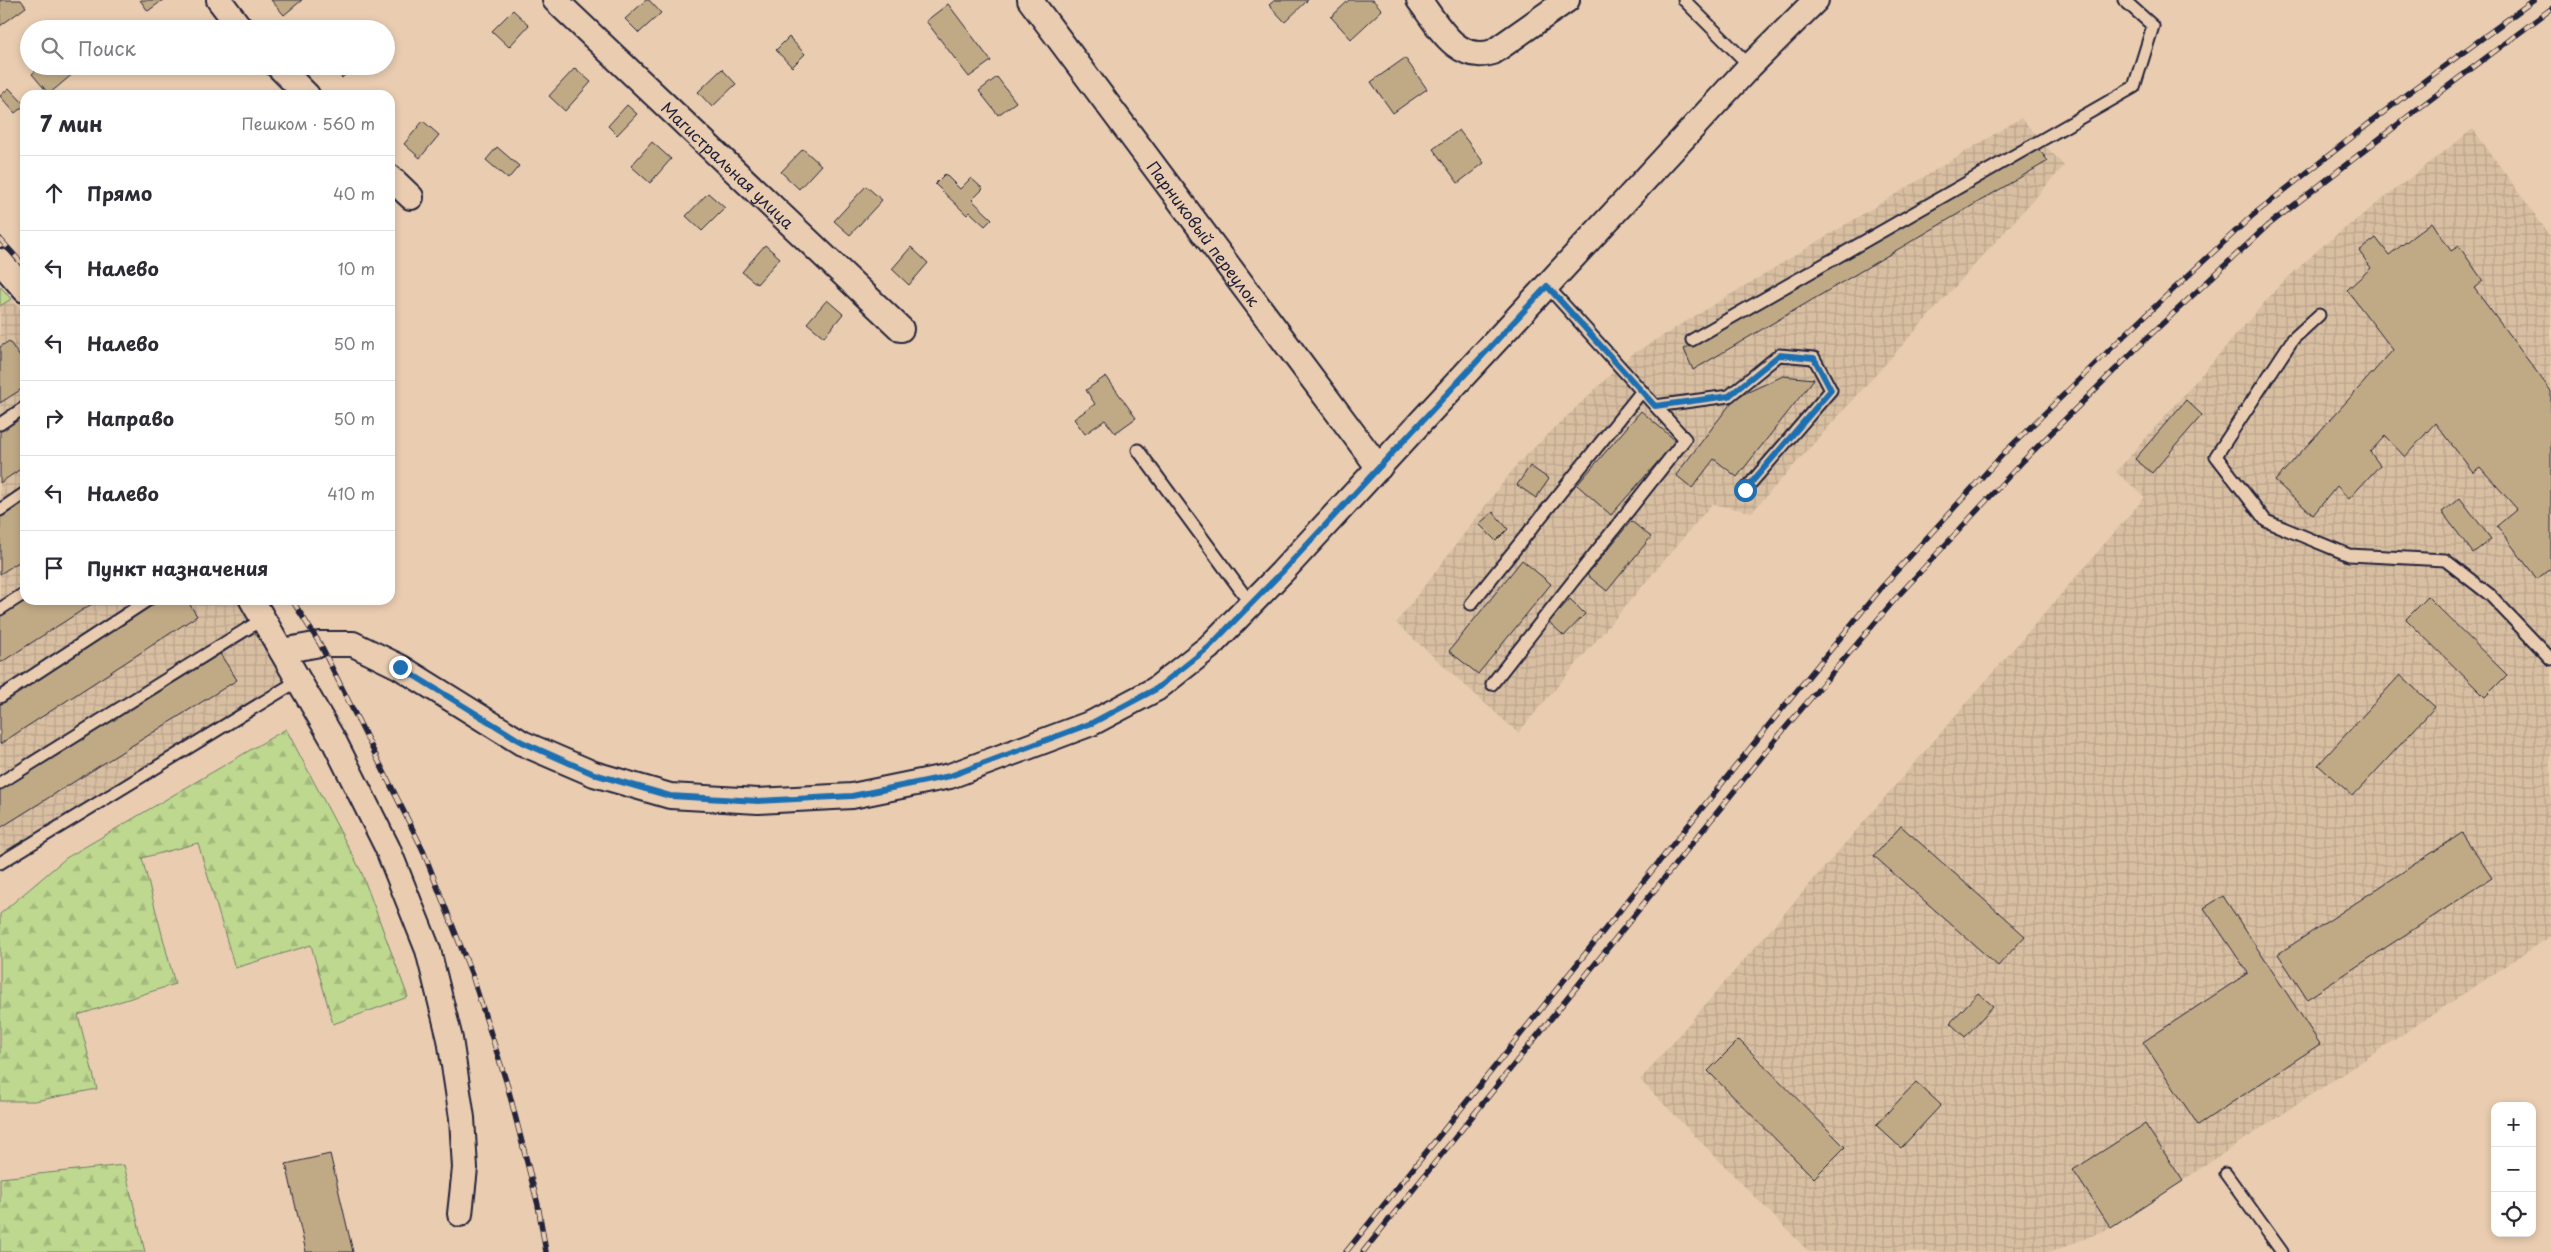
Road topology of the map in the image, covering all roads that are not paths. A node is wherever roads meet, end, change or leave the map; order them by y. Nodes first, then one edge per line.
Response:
1 (219, 0) edge
2 (555, 0) edge
3 (1030, 0) edge
4 (1419, 0) edge
5 (1566, 0) edge
6 (1684, 0) edge
7 (1816, 0) edge
8 (2124, 0) edge
9 (234, 20) edge
10 (1750, 66) junction
11 (287, 75) edge
12 (302, 90) edge
13 (395, 182) edge
14 (410, 197) dead end
15 (0, 261) edge
16 (20, 284) edge
17 (1547, 286) junction
18 (2319, 315) dead end
19 (901, 329) dead end
20 (1692, 340) dead end
21 (1642, 391) junction
22 (1655, 406) junction
23 (20, 410) edge
24 (0, 424) edge
25 (1138, 450) dead end
26 (1378, 468) junction
27 (1745, 490) dead end
28 (20, 496) edge
29 (0, 510) edge
30 (20, 596) edge
31 (1251, 604) junction
32 (1471, 604) dead end
33 (140, 605) edge
34 (0, 609) edge
35 (257, 610) edge
36 (282, 651) junction
37 (2551, 659) edge
38 (299, 680) junction
39 (1492, 684) dead end
40 (0, 697) edge
41 (0, 783) edge
42 (0, 863) edge
43 (2226, 1174) dead end
44 (460, 1214) dead end
45 (2282, 1252) edge

1 - 9 street
2 - 19 street, Магистральная улица
3 - 26 street, Парниковый переулок
4 - 5 street
6 - 10 lane
7 - 10 street
8 - 20 lane
10 - 17 street
11 - 12 street
13 - 14 street
15 - 16 street
17 - 21 lane
17 - 26 street
18 - 37 lane
21 - 22 lane
21 - 32 lane
22 - 27 lane
22 - 39 lane
23 - 24 lane
25 - 31 lane
26 - 31 street
28 - 29 lane
30 - 34 lane
31 - 36 street
33 - 40 lane
35 - 36 street
35 - 41 lane
36 - 38 street
38 - 42 lane
38 - 44 street
43 - 45 lane

